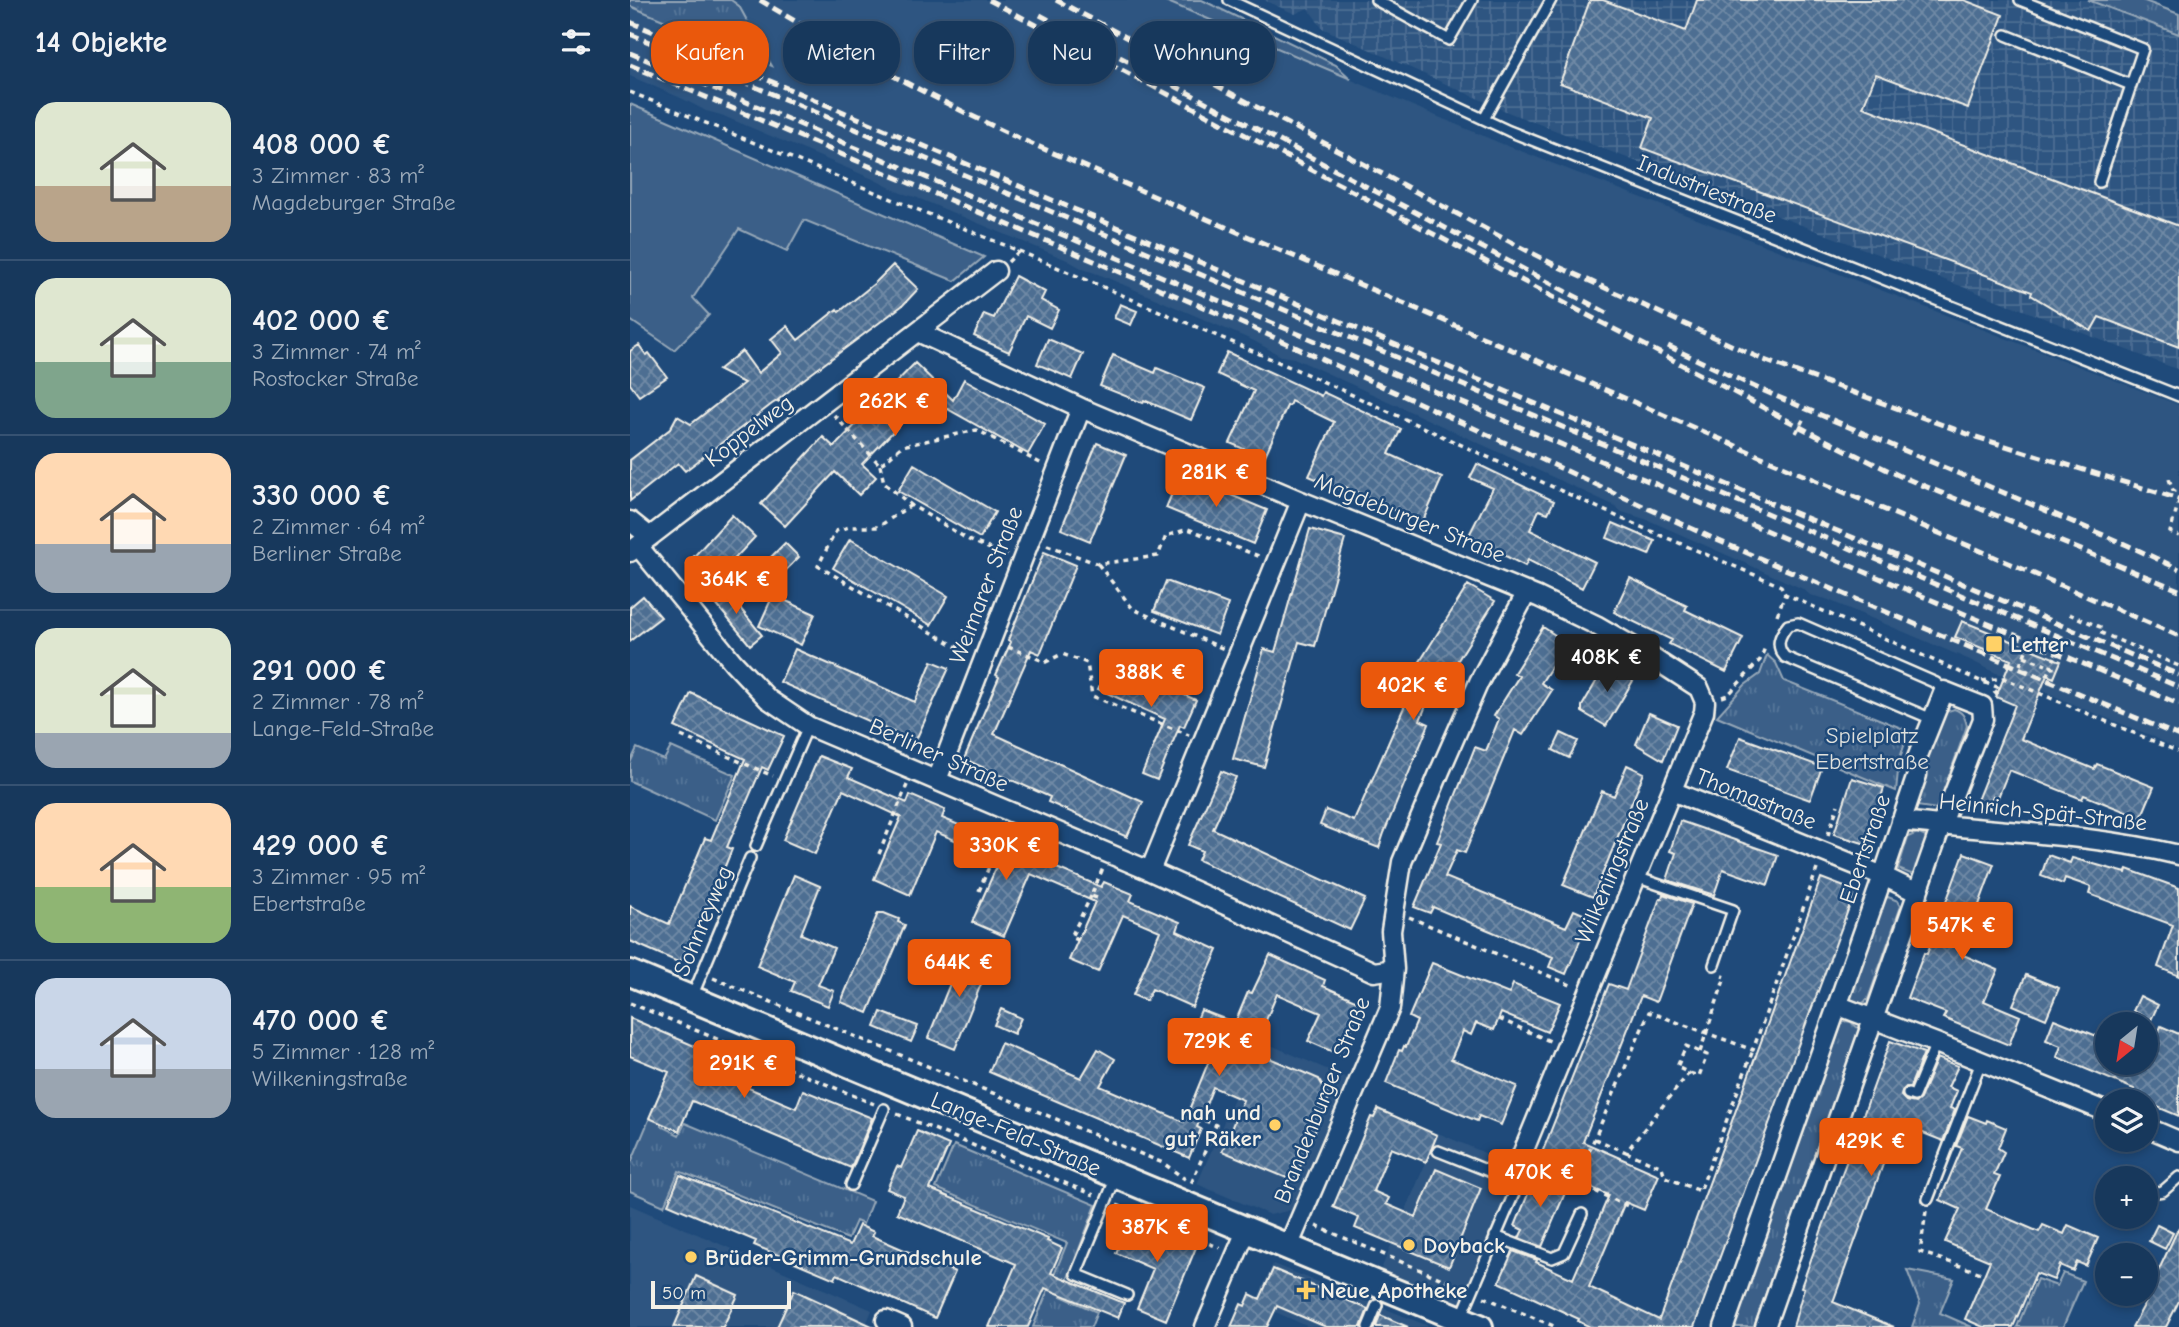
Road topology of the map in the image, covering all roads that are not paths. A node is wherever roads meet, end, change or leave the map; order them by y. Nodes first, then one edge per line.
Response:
1 (1229, 0) edge
2 (1376, 0) edge
3 (1472, 0) edge
4 (1551, 0) edge
5 (2020, 0) edge
6 (2006, 35) dead end
7 (2131, 85) junction
8 (1484, 119) junction
9 (2099, 182) dead end
10 (996, 271) dead end
11 (918, 332) junction
12 (2179, 396) edge
13 (1081, 408) junction
14 (1301, 500) junction
15 (630, 521) edge
16 (639, 545) edge
17 (1527, 592) junction
18 (1944, 691) junction
19 (1704, 707) joint
20 (1932, 719) junction
21 (808, 726) junction
22 (937, 780) junction
23 (1672, 791) junction
24 (1901, 821) junction
25 (1941, 826) junction
26 (756, 846) dead end
27 (2179, 855) edge
28 (750, 858) dead end
29 (1150, 871) junction
30 (1883, 876) junction
31 (1636, 877) junction
32 (1918, 893) junction
33 (1714, 965) road end
34 (1394, 969) junction
35 (630, 973) edge
36 (695, 989) junction
37 (1837, 1005) junction
38 (1874, 1018) junction
39 (1936, 1042) junction
40 (1981, 1062) junction
41 (1908, 1094) dead end
42 (2095, 1107) edge
43 (884, 1108) road end
44 (2158, 1132) edge
45 (2179, 1141) edge
46 (1438, 1151) dead end
47 (1522, 1164) junction
48 (1117, 1175) junction
49 (2179, 1177) edge
50 (1575, 1182) road end
51 (851, 1185) dead end
52 (2158, 1192) edge
53 (1928, 1199) road end
54 (1582, 1214) dead end
55 (1247, 1229) junction
56 (1495, 1236) junction
57 (1288, 1247) junction
58 (1127, 1295) dead end
59 (1377, 1305) dead end
60 (1470, 1323) edge
61 (1205, 1327) edge
62 (1368, 1327) edge
63 (1724, 1327) edge
64 (1765, 1327) edge

1 - 8 lane, Industriestraße
2 - 3 lane
4 - 8 lane
5 - 7 lane
6 - 7 lane
7 - 9 lane
8 - 12 lane, Industriestraße
10 - 11 street, Koppelweg
11 - 13 street, Magdeburger Straße
11 - 16 street, Koppelweg
13 - 14 street, Magdeburger Straße
13 - 22 street, Weimarer Straße
14 - 17 street, Magdeburger Straße
14 - 29 street
15 - 16 street, Berliner Straße
16 - 21 street, Berliner Straße
17 - 19 street, Magdeburger Straße
17 - 34 street, Brandenburger Straße
18 - 20 street, Ebertstraße
18 - 20 lane
18 - 25 street
19 - 23 street, Wilkeningstraße
20 - 24 street, Ebertstraße
21 - 22 street, Berliner Straße
21 - 26 lane, Sohnreyweg
22 - 29 street, Berliner Straße
23 - 30 street, Thomastraße
23 - 31 street, Wilkeningstraße
24 - 25 street, Heinrich-Spät-Straße
24 - 30 street, Ebertstraße
25 - 27 street, Heinrich-Spät-Straße
25 - 32 street
28 - 36 lane, Sohnreyweg
29 - 34 street, Berliner Straße
30 - 32 street, Thomastraße
30 - 37 street, Ebertstraße
31 - 33 lane
31 - 47 street, Wilkeningstraße
32 - 38 street
34 - 57 street, Brandenburger Straße
35 - 36 street, Lange-Feld-Straße
36 - 48 street, Lange-Feld-Straße
37 - 38 street
37 - 63 street, Ebertstraße
38 - 39 street
38 - 64 street
39 - 40 street
39 - 41 lane
40 - 42 street
40 - 53 lane
43 - 51 lane
44 - 45 street
46 - 47 lane
47 - 50 lane
47 - 56 lane, Wilkeningstraße
48 - 55 street, Lange-Feld-Straße
48 - 58 lane
49 - 52 lane
54 - 56 lane
55 - 57 street, Lange-Feld-Straße
55 - 61 street
56 - 60 lane, Wilkeningstraße
57 - 60 street, Lange-Feld-Straße
59 - 62 lane

